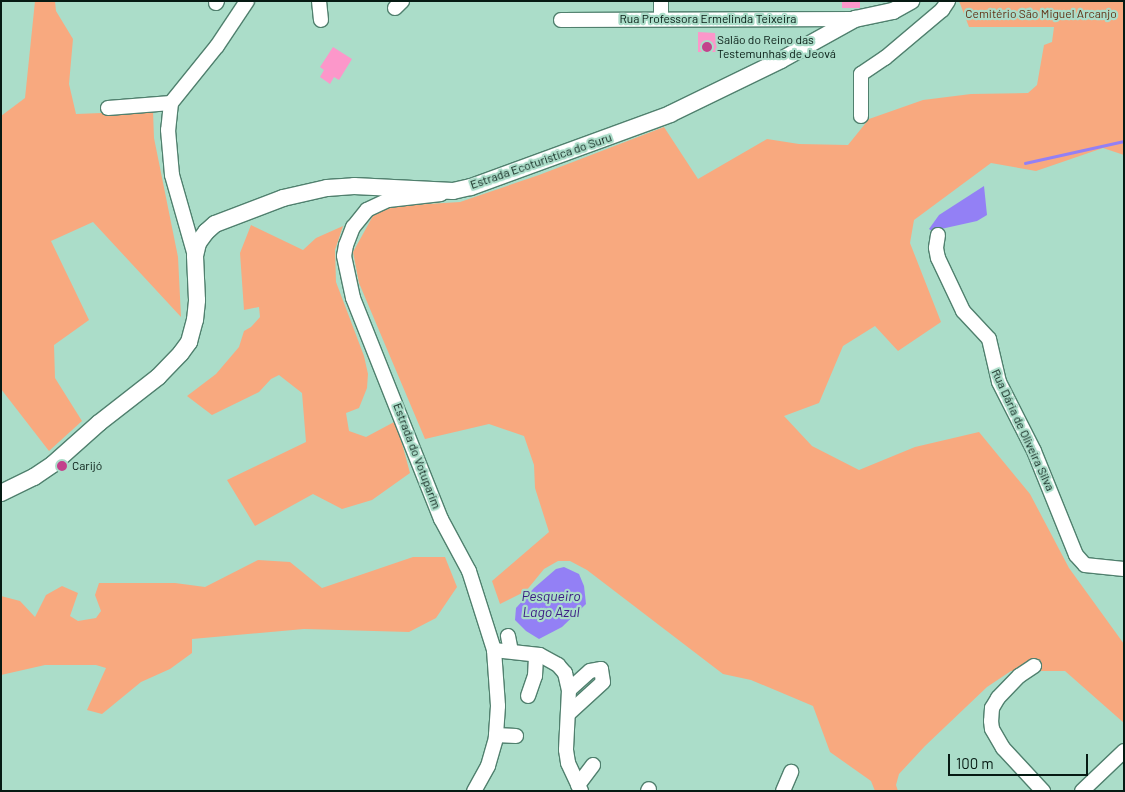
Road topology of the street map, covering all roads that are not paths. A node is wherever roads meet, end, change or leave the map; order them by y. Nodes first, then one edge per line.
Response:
1 (247, 1) edge
2 (320, 1) edge
3 (661, 1) edge
4 (911, 1) edge
5 (948, 1) edge
6 (661, 19) junction
7 (855, 19) junction
8 (321, 20) dead end
9 (561, 20) dead end
10 (171, 103) junction
11 (108, 108) dead end
12 (860, 116) dead end
13 (453, 191) junction
14 (938, 235) dead end
15 (195, 256) junction
16 (1, 493) edge
17 (1124, 569) edge
18 (508, 636) dead end
19 (494, 650) junction
20 (511, 651) junction
21 (536, 654) junction
22 (1034, 666) dead end
23 (570, 690) junction
24 (528, 696) dead end
25 (568, 714) junction
26 (496, 735) junction
27 (516, 736) dead end
28 (1124, 751) edge
29 (593, 765) dead end
30 (790, 772) dead end
31 (579, 788) edge
32 (474, 791) edge
33 (783, 791) edge
34 (1043, 791) edge
35 (1082, 791) edge

1 - 10 street
2 - 8 street
3 - 6 street
4 - 7 main road, Estrada Ecoturistica do Suru
5 - 12 street
6 - 7 street, Rua Professora Ermelinda Teixeira
6 - 9 street, Rua Professora Ermelinda Teixeira
7 - 13 main road, Estrada Ecoturistica do Suru
10 - 11 street
10 - 15 street
13 - 15 main road, Estrada Ecoturistica do Suru
13 - 19 street, Estrada do Votuparim
14 - 17 street, Rua Dária de Oliveira Silva
15 - 16 main road, Estrada Ecoturistica do Suru
18 - 20 street
19 - 20 street
19 - 26 street, Estrada do Votuparim
20 - 21 street
21 - 23 street
21 - 24 street
22 - 34 street
23 - 25 street
23 - 25 street
25 - 31 street
26 - 27 street
26 - 32 street, Estrada do Votuparim
28 - 35 street
29 - 31 street
30 - 33 street

